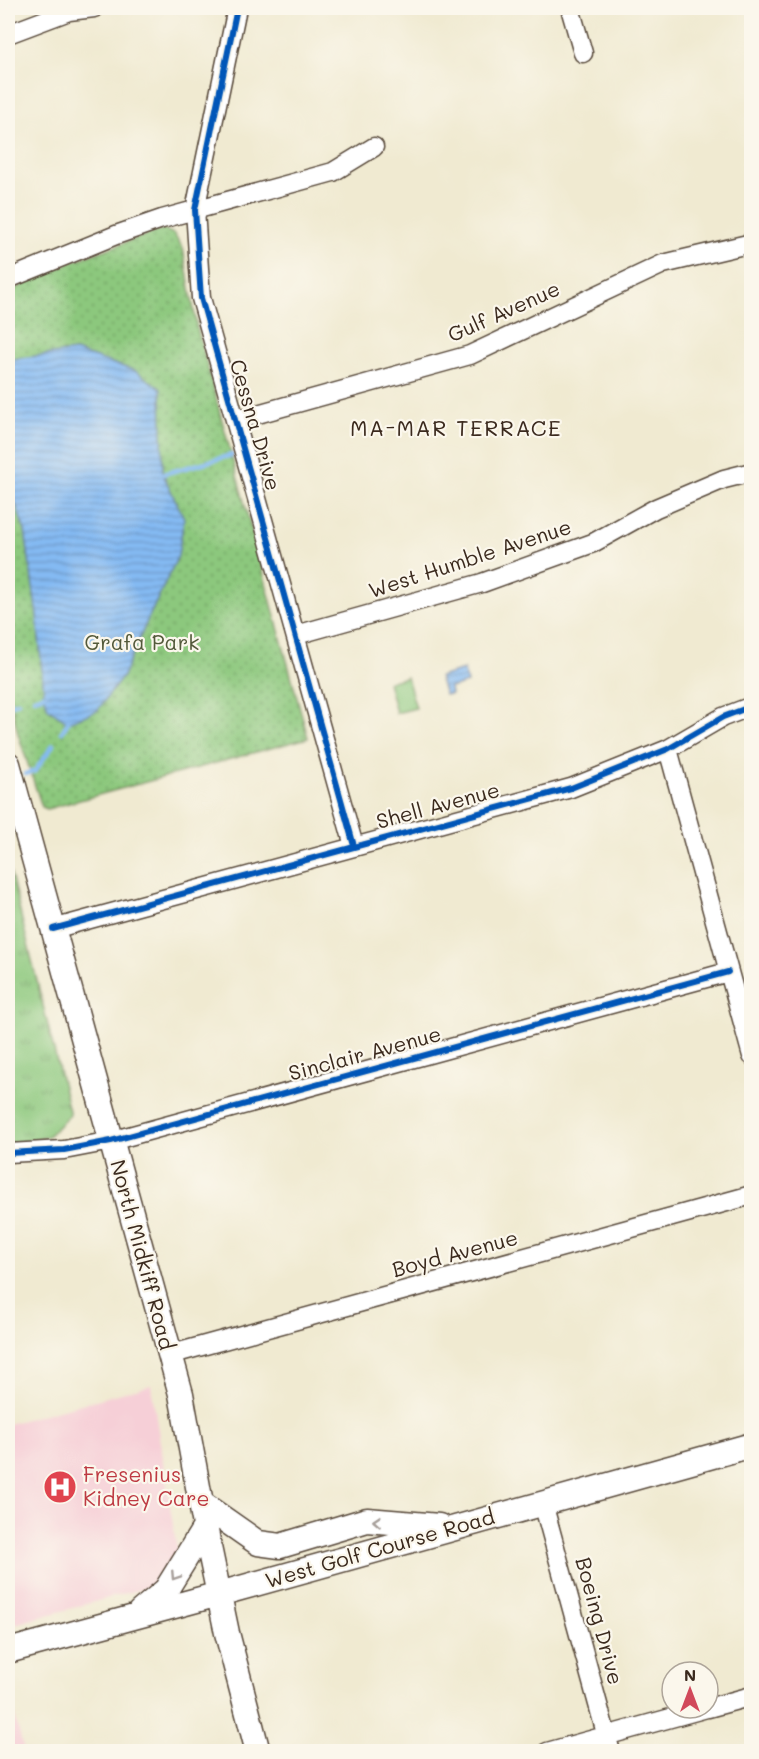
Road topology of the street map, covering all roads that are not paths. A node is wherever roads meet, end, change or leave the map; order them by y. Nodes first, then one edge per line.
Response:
1 (94, 8) edge
2 (237, 8) edge
3 (570, 8) edge
4 (8, 34) edge
5 (583, 53) dead end
6 (374, 147) dead end
7 (195, 210) junction
8 (752, 243) edge
9 (8, 279) edge
10 (236, 420) junction
11 (752, 472) edge
12 (296, 635) junction
13 (752, 706) edge
14 (668, 749) junction
15 (8, 764) edge
16 (354, 846) junction
17 (53, 929) junction
18 (728, 972) junction
19 (752, 1056) edge
20 (111, 1141) junction
21 (8, 1153) edge
22 (752, 1195) edge
23 (170, 1355) junction
24 (752, 1444) edge
25 (543, 1503) junction
26 (203, 1515) junction
27 (456, 1527) junction
28 (219, 1594) junction
29 (135, 1617) junction
30 (8, 1651) edge
31 (752, 1696) edge
32 (720, 1705) edge
33 (674, 1720) edge
34 (609, 1744) edge
35 (258, 1752) edge
36 (547, 1752) edge

1 - 4 street
2 - 7 street, Cessna Drive
3 - 5 street
6 - 7 street
7 - 9 street
7 - 10 street, Cessna Drive
8 - 10 street, Gulf Avenue
10 - 12 street, Cessna Drive
11 - 12 street, West Humble Avenue
12 - 16 street, Cessna Drive
13 - 14 street, Shell Avenue
14 - 16 street, Shell Avenue
14 - 18 street
15 - 17 main road, North Midkiff Road
16 - 17 street, Shell Avenue
17 - 20 main road, North Midkiff Road
18 - 19 street
18 - 20 street, Sinclair Avenue
20 - 21 street, Sinclair Avenue
20 - 23 main road, North Midkiff Road
22 - 23 street, Boyd Avenue
23 - 26 main road, North Midkiff Road
24 - 25 main road, West Golf Course Road
25 - 27 main road, West Golf Course Road
25 - 34 street, Boeing Drive
27 -> 26 main road
26 - 28 main road, North Midkiff Road
26 -> 29 main road
27 - 28 main road, West Golf Course Road
28 - 29 main road, West Golf Course Road
28 - 35 main road, North Midkiff Road
29 - 30 main road, West Golf Course Road
31 - 32 street
33 - 34 street
34 - 36 street

